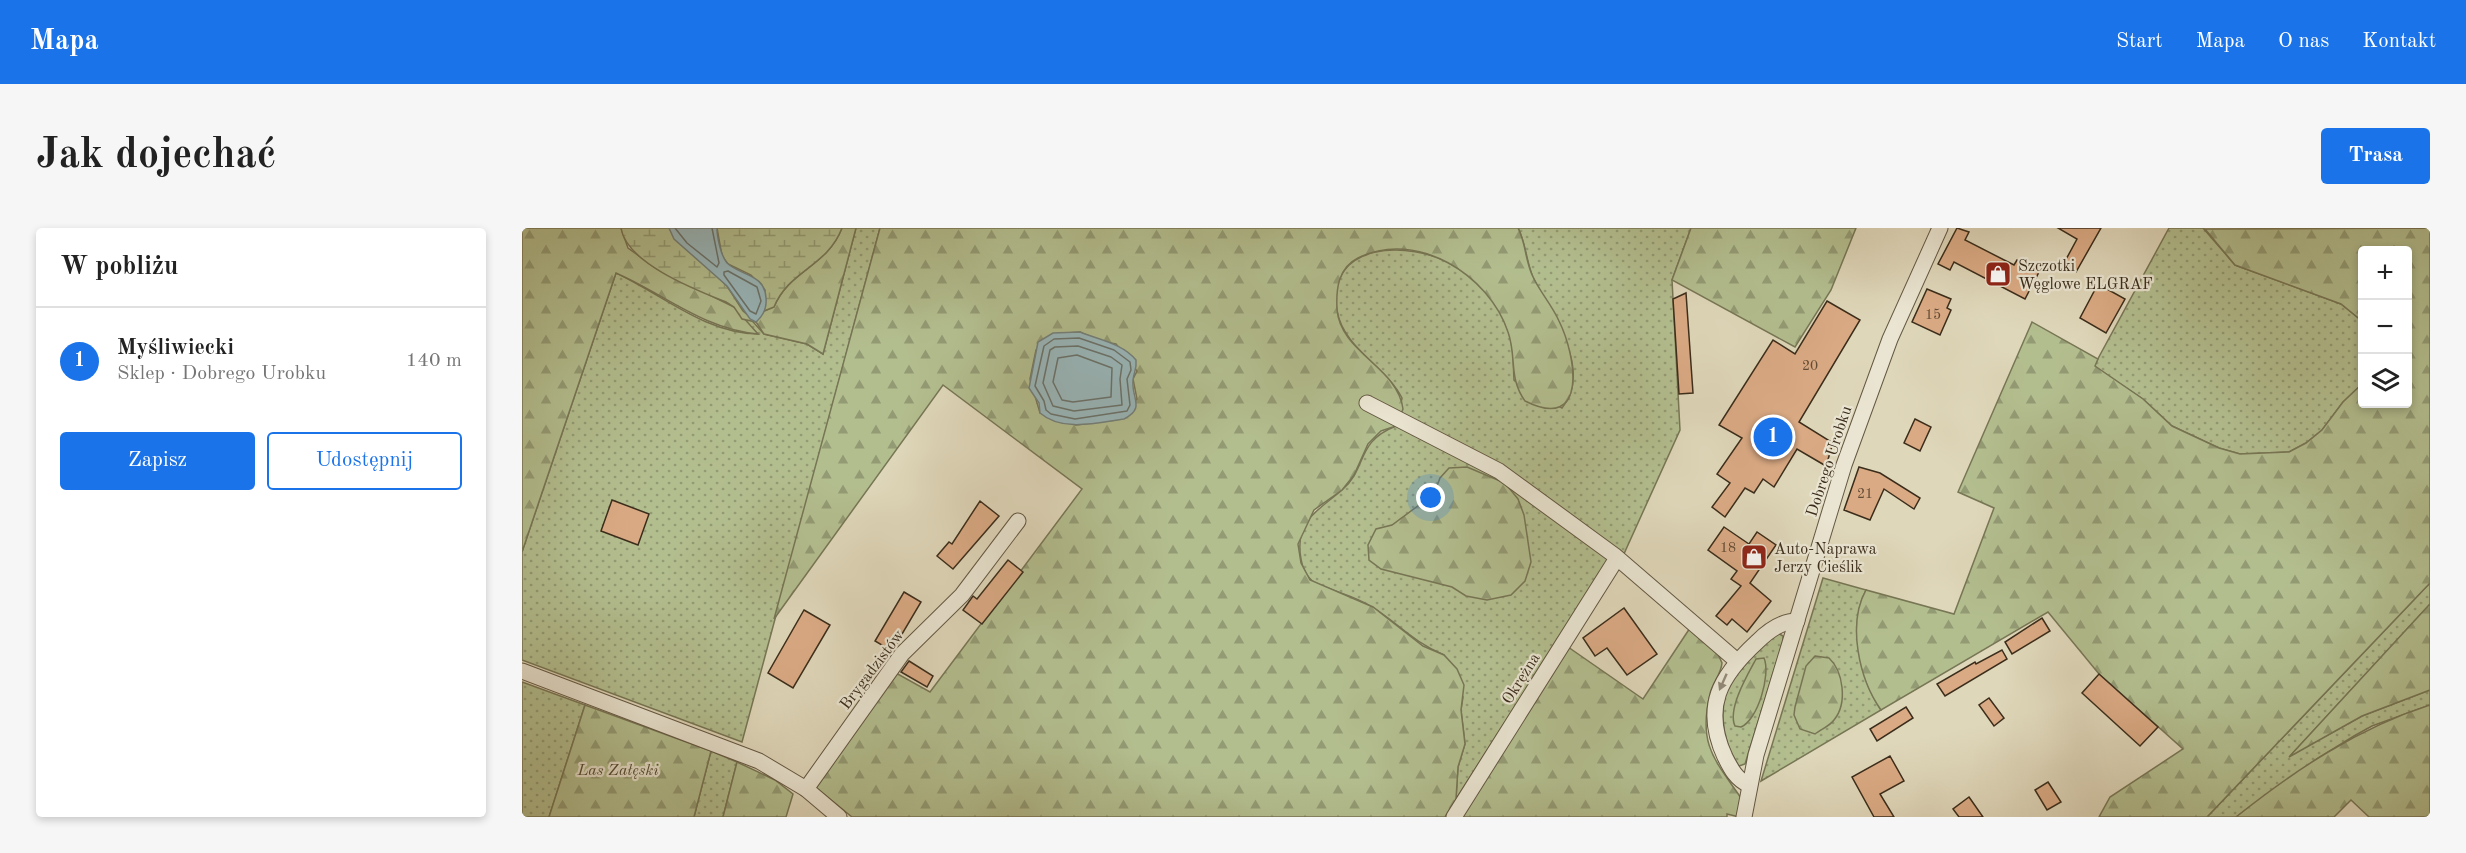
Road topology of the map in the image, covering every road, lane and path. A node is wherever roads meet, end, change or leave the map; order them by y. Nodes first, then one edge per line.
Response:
1 (1940, 228) edge
2 (1367, 404) dead end
3 (1018, 521) dead end
4 (1617, 558) junction
5 (1797, 621) junction
6 (1737, 661) junction
7 (522, 671) edge
8 (1749, 785) junction
9 (806, 789) junction
10 (839, 817) edge
11 (1454, 817) edge
12 (1744, 817) edge

1 - 5 street, Dobrego Urobku
2 - 4 street
3 - 9 street, Brygadzistów
4 - 6 street
4 - 11 street, Okrężna
5 - 6 street
5 - 8 street, Dobrego Urobku
6 -> 8 street
7 - 9 street
8 - 12 street, Dobrego Urobku
9 - 10 street

